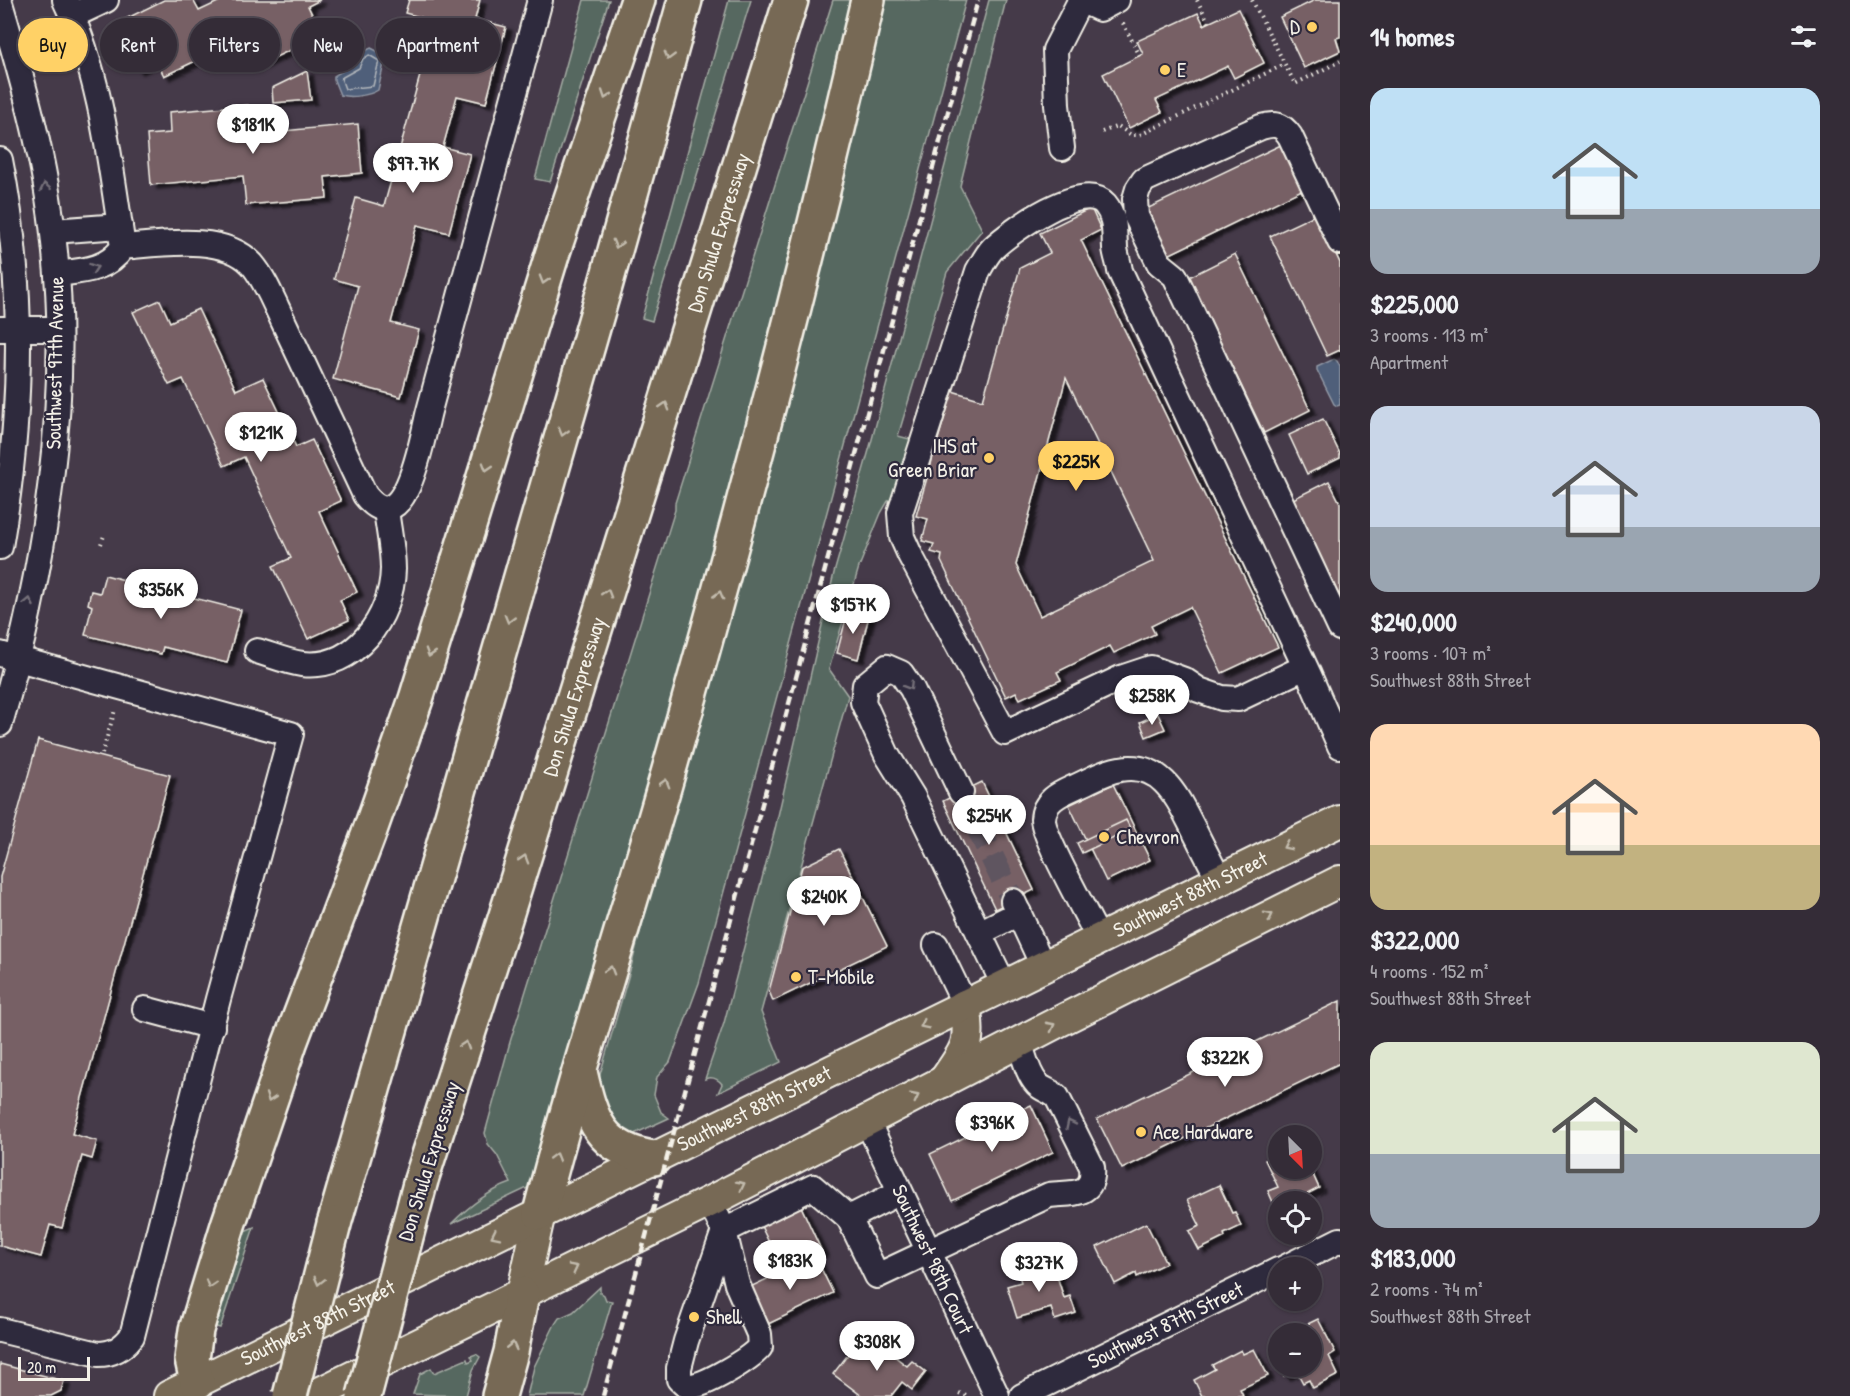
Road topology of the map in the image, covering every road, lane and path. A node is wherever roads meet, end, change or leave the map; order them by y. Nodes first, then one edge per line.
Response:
1 (106, 0) edge
2 (540, 0) edge
3 (638, 0) edge
4 (685, 0) edge
5 (791, 0) edge
6 (868, 0) edge
7 (1080, 0) edge
8 (1197, 0) edge
9 (1252, 0) edge
10 (0, 3) edge
11 (68, 8) edge
12 (1118, 9) edge
13 (1209, 23) dead end
14 (1140, 56) dead end
15 (1340, 61) edge
16 (1285, 64) junction
17 (1102, 132) dead end
18 (1062, 148) dead end
19 (0, 160) edge
20 (53, 231) junction
21 (122, 237) junction
22 (1340, 242) edge
23 (57, 274) junction
24 (58, 329) junction
25 (9, 330) edge
26 (386, 509) junction
27 (105, 533) dead end
28 (101, 544) dead end
29 (0, 547) edge
30 (1340, 628) edge
31 (257, 651) dead end
32 (8, 656) edge
33 (1305, 667) junction
34 (105, 706) dead end
35 (0, 723) edge
36 (1340, 746) edge
37 (102, 754) dead end
38 (961, 792) tunnel mouth
39 (1340, 821) edge
40 (1219, 879) junction
41 (1340, 880) edge
42 (979, 933) junction
43 (1099, 939) junction
44 (936, 945) dead end
45 (1043, 966) junction
46 (1004, 985) junction
47 (965, 1005) junction
48 (146, 1009) dead end
49 (212, 1027) junction
50 (1019, 1042) junction
51 (579, 1071) junction
52 (943, 1082) junction
53 (867, 1121) junction
54 (796, 1157) junction
55 (654, 1158) junction
56 (813, 1187) junction
57 (900, 1192) junction
58 (711, 1201) junction
59 (540, 1213) junction
60 (849, 1218) junction
61 (724, 1231) junction
62 (1340, 1240) edge
63 (928, 1252) junction
64 (1306, 1257) edge
65 (1268, 1275) edge
66 (522, 1294) junction
67 (0, 1330) edge
68 (191, 1392) edge
69 (959, 1393) dead end
70 (290, 1396) edge
71 (313, 1396) edge
72 (364, 1396) edge
73 (499, 1396) edge
74 (966, 1396) edge
75 (997, 1396) edge
76 (1022, 1396) edge

1 - 11 street
2 - 26 street
3 -> 68 highway
4 -> 70 highway, bridge
72 -> 5 highway, Don Shula Expressway, bridge
51 -> 6 highway
7 - 12 street
7 - 18 street
8 - 13 path
9 - 16 path
20 -> 10 street, Southwest 97th Avenue
11 - 21 street
12 - 14 path
15 - 16 path
16 - 17 path
19 - 25 street, Southwest 97th Avenue
20 - 21 street
20 - 23 street, Southwest 97th Avenue
23 -> 21 street
21 - 26 street
22 - 30 street
23 - 24 street, Southwest 97th Avenue
24 - 25 street
32 -> 24 street, Southwest 97th Avenue
25 - 29 street, Southwest 97th Avenue
26 - 31 street
27 - 28 path
32 - 35 street, Southwest 97th Avenue
32 - 49 street
33 - 33 street
33 - 36 street
34 - 37 path
42 -> 38 street
39 -> 40 main road, Southwest 88th Street
40 - 43 main road, Southwest 88th Street
40 - 43 street
50 -> 41 main road
42 - 45 street
42 - 46 street
43 - 45 main road, Southwest 88th Street
44 - 47 street
45 - 46 main road, Southwest 88th Street
46 - 47 main road, Southwest 88th Street
47 - 52 main road
47 -> 55 main road, Southwest 88th Street
48 - 49 street
49 - 67 street
50 - 52 main road
63 -> 50 street
51 - 55 highway
59 -> 51 highway
53 -> 52 main road
53 - 54 main road
53 - 57 street, Southwest 98th Court
54 - 56 street
58 -> 54 main road
55 - 59 main road, Southwest 88th Street
56 - 60 street
56 - 61 street
57 - 60 street
57 - 63 street, Southwest 98th Court
58 - 61 street
66 -> 58 main road
59 - 66 main road
59 -> 68 main road, Southwest 88th Street
60 - 63 street
61 - 61 street
62 - 64 street
63 - 75 street, Southwest 98th Court
65 - 76 street, Southwest 87th Street
66 - 71 main road
73 -> 66 highway
69 - 74 path

